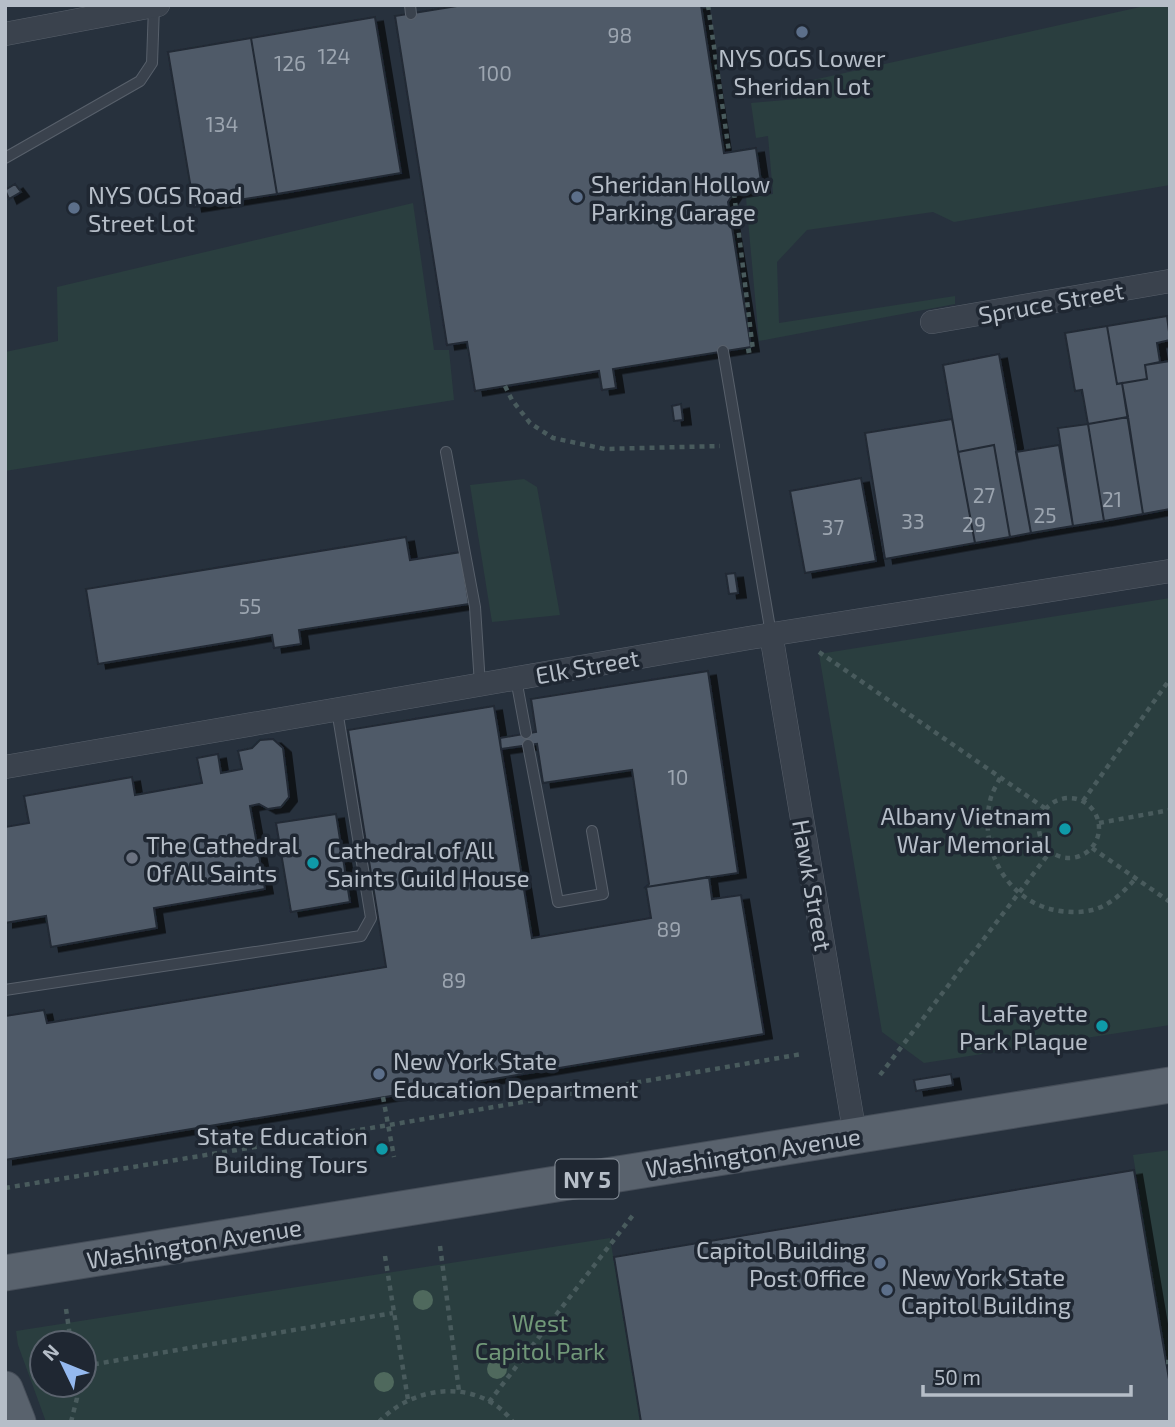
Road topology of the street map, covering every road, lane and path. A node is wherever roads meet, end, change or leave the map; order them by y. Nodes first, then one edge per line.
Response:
1 (708, 5) edge
2 (156, 6) edge
3 (5, 34) edge
4 (729, 152) dead end
5 (5, 158) edge
6 (734, 193) dead end
7 (1170, 281) edge
8 (932, 322) dead end
9 (723, 353) joint
10 (505, 386) dead end
11 (739, 446) junction
12 (446, 452) dead end
13 (1170, 572) edge
14 (771, 634) junction
15 (818, 652) dead end
16 (516, 679) junction
17 (1170, 679) edge
18 (480, 685) junction
19 (337, 710) junction
20 (5, 767) edge
21 (1000, 778) junction
22 (1083, 801) junction
23 (1046, 809) junction
24 (1170, 810) edge
25 (1099, 823) junction
26 (592, 831) dead end
27 (1092, 848) junction
28 (1051, 852) junction
29 (1136, 878) junction
30 (1018, 894) junction
31 (1170, 902) edge
32 (5, 990) edge
33 (802, 1054) dead end
34 (880, 1075) dead end
35 (1170, 1085) edge
36 (383, 1097) dead end
37 (388, 1125) junction
38 (855, 1135) junction
39 (394, 1157) dead end
40 (5, 1188) edge
41 (633, 1215) dead end
42 (440, 1247) dead end
43 (385, 1256) dead end
44 (5, 1273) edge
45 (66, 1309) dead end
46 (393, 1313) junction
47 (69, 1329) edge
48 (98, 1364) edge
49 (5, 1389) edge
50 (459, 1391) junction
51 (78, 1399) edge
52 (408, 1399) junction
53 (489, 1402) junction
54 (18, 1422) edge
55 (71, 1422) edge
56 (379, 1422) edge
57 (513, 1422) edge

1 - 4 path
2 - 3 street
2 - 5 lane
6 - 9 path
7 - 8 street, Spruce Street
9 - 11 lane
10 - 11 path
11 - 14 lane
12 - 18 lane
13 - 14 street, Elk Street
14 - 16 street, Elk Street
14 - 38 street, Hawk Street
15 - 21 path
16 - 18 street, Elk Street
16 - 26 lane
17 - 22 path
18 - 19 street, Elk Street
19 - 20 street, Elk Street
19 - 32 lane
21 - 23 path
21 - 30 path
22 - 23 path
22 - 25 path
23 - 28 path
24 - 25 path
25 - 27 path
27 - 28 path
27 - 29 path
28 - 30 path
29 - 30 path
29 - 31 path
30 - 34 path
33 - 37 path
35 - 38 main road, Washington Avenue / NY 5
36 - 37 path
37 - 39 path
37 - 40 path
38 - 44 main road, Washington Avenue / NY 5
41 - 53 path
42 - 50 path
43 - 46 path
45 - 47 path
46 - 48 path
46 - 52 path
49 - 54 main road
50 - 52 path
50 - 53 path
51 - 55 path
52 - 56 path
53 - 57 path

